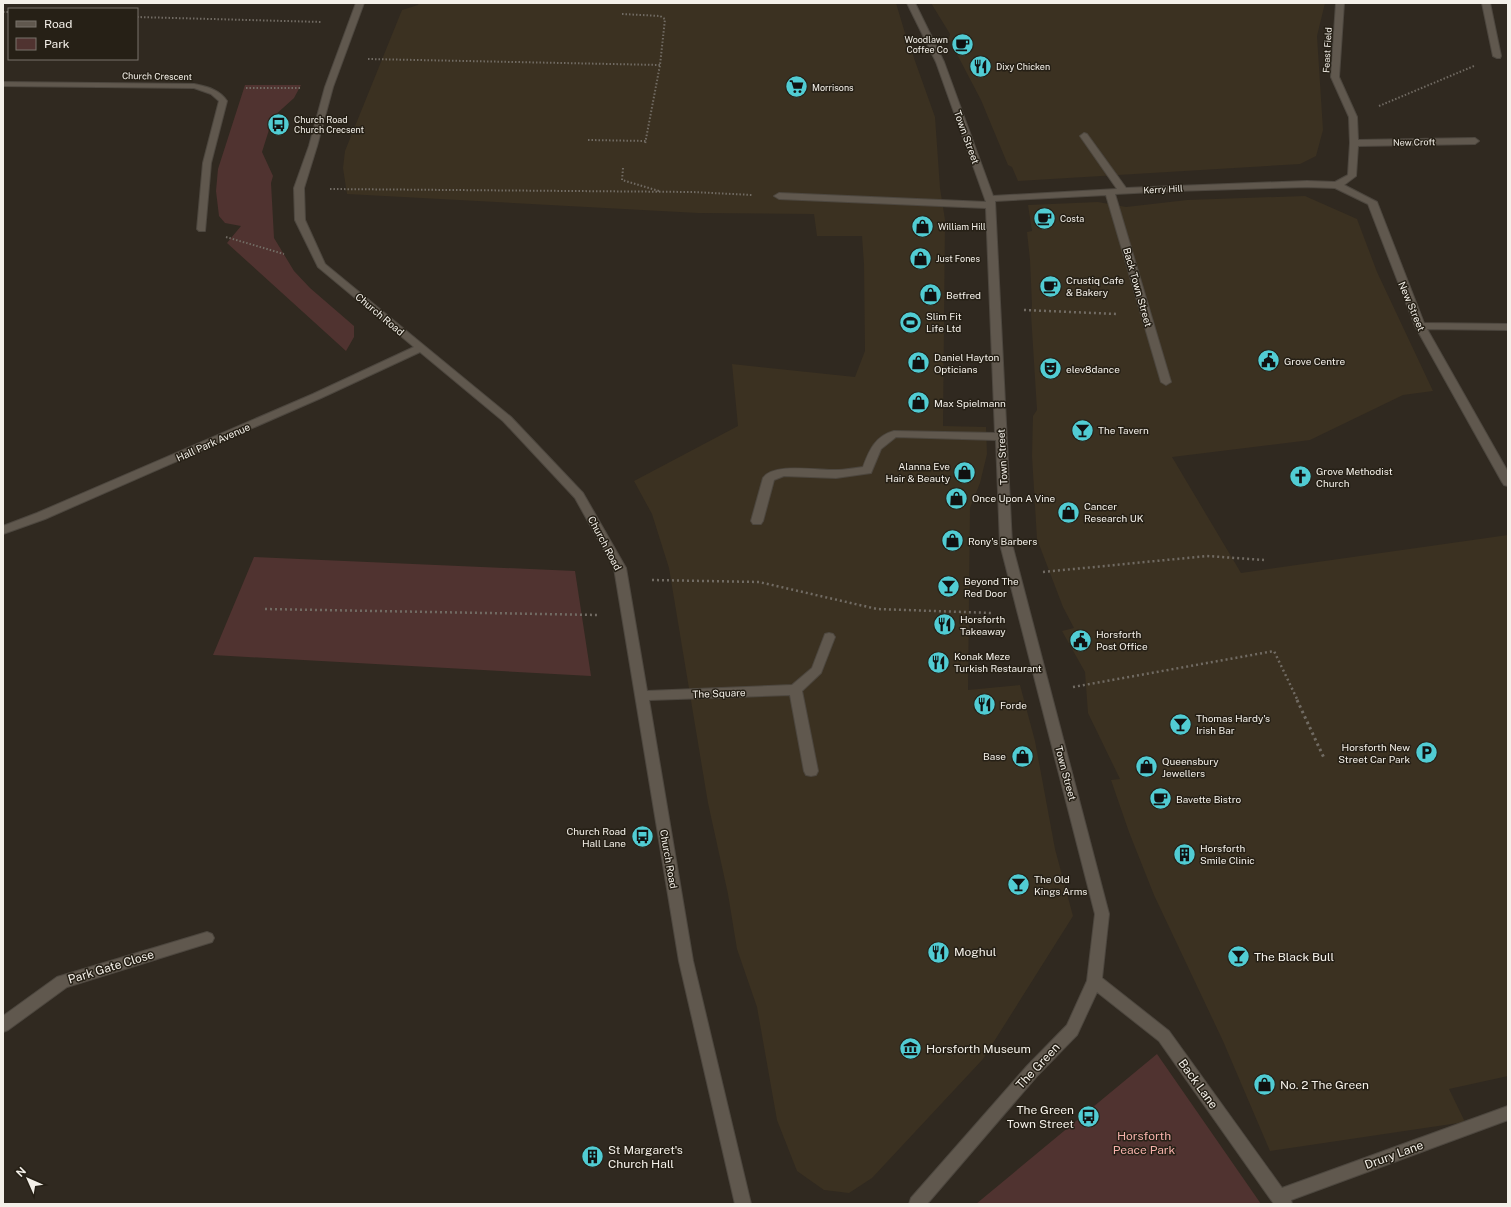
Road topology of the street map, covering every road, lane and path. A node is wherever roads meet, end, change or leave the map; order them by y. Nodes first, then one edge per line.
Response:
1 (360, 3) edge
2 (911, 3) edge
3 (1340, 3) edge
4 (1486, 3) edge
5 (622, 14) dead end
6 (138, 17) edge
7 (353, 22) junction
8 (1497, 56) joint
9 (340, 58) junction
10 (660, 65) junction
11 (3, 84) edge
12 (329, 87) junction
13 (207, 89) junction
14 (1353, 117) junction
15 (1084, 136) dead end
16 (588, 140) dead end
17 (1475, 141) dead end
18 (1354, 143) junction
19 (623, 168) dead end
20 (1337, 185) junction
21 (299, 188) junction
22 (1123, 191) junction
23 (1110, 192) junction
24 (663, 193) junction
25 (780, 196) joint
26 (990, 202) junction
27 (202, 229) joint
28 (321, 265) junction
29 (995, 309) junction
30 (1146, 316) junction
31 (1420, 326) junction
32 (1508, 327) edge
33 (421, 348) junction
34 (1166, 382) dead end
35 (1001, 436) junction
36 (1508, 482) edge
37 (757, 521) dead end
38 (3, 530) edge
39 (1264, 560) dead end
40 (1014, 576) junction
41 (622, 580) junction
42 (265, 609) dead end
43 (1025, 614) junction
44 (628, 616) junction
45 (829, 637) dead end
46 (795, 690) junction
47 (1044, 692) junction
48 (642, 696) junction
49 (1324, 758) dead end
50 (811, 771) dead end
51 (1102, 914) joint
52 (207, 938) dead end
53 (1094, 982) junction
54 (3, 1025) edge
55 (1508, 1113) edge
56 (921, 1199) edge
57 (1281, 1200) edge
58 (743, 1204) edge
59 (906, 1204) edge

1 - 7 street, Church Road
2 - 26 street, Town Street
3 - 14 street, Feast Field
4 - 8 street
5 - 10 path
6 - 7 path
7 - 9 street, Church Road
8 - 14 path
9 - 10 path
9 - 12 street, Church Road
10 - 16 path
11 - 13 street, Church Crescent
12 - 13 path
12 - 21 street, Church Road
13 - 27 street, Church Crescent
14 - 18 street, Feast Field
15 - 22 street
17 - 18 street, New Croft
18 - 20 street
19 - 24 path
20 - 22 street, Kerry Hill
20 - 31 street, New Street
21 - 24 path
21 - 28 street, Church Road
22 - 23 street, Kerry Hill
23 - 26 street, Kerry Hill
23 - 30 street, Back Town Street
24 - 25 path
25 - 26 street, Kerry Hill
26 - 29 street, Town Street
27 - 28 path
28 - 33 street, Church Road
29 - 30 path
29 - 35 street, Town Street
30 - 34 street, Back Town Street
31 - 32 street
31 - 36 street, New Street
33 - 38 street, Hall Park Avenue
33 - 41 street, Church Road
35 - 37 street
35 - 40 street, Town Street
39 - 40 path
40 - 43 street, Town Street
41 - 43 path
41 - 44 street, Church Road
42 - 44 path
43 - 47 street, Town Street
44 - 48 street, Church Road
45 - 46 street
46 - 48 street, The Square
46 - 50 street
47 - 49 path
47 - 51 street, Town Street
48 - 58 street, Church Road
51 - 53 street, The Green
52 - 54 street, Park Gate Close
53 - 56 street, The Green
53 - 57 street, Back Lane
55 - 57 street, Drury Lane
56 - 59 street, The Green

